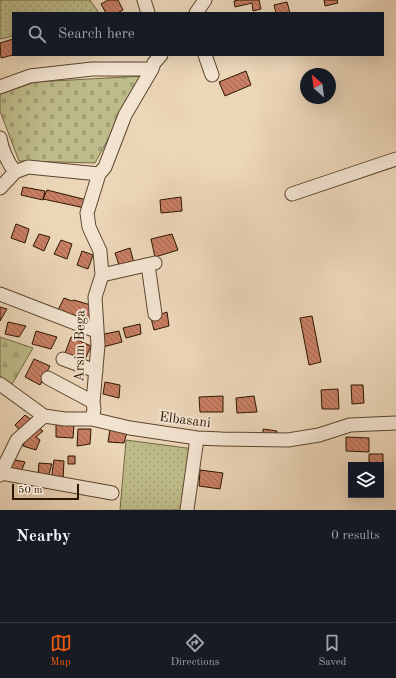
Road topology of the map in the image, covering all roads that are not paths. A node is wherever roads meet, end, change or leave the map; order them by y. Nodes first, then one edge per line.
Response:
1 (144, 0) edge
2 (205, 0) edge
3 (148, 12) edge
4 (197, 12) edge
5 (205, 56) edge
6 (156, 61) edge
7 (212, 75) dead end
8 (0, 87) edge
9 (0, 138) edge
10 (396, 159) edge
11 (15, 172) junction
12 (99, 174) junction
13 (0, 188) edge
14 (292, 194) dead end
15 (102, 275) junction
16 (0, 294) edge
17 (155, 314) dead end
18 (96, 331) junction
19 (64, 359) dead end
20 (96, 371) junction
21 (48, 378) dead end
22 (0, 384) edge
23 (93, 402) junction
24 (44, 416) junction
25 (92, 419) junction
26 (396, 423) edge
27 (197, 438) junction
28 (0, 474) edge
29 (112, 493) dead end
30 (187, 510) edge

1 - 3 street
2 - 4 street
5 - 7 street
6 - 8 street, Arsim Bega
6 - 12 street, Arsim Bega
9 - 11 street
10 - 14 street
11 - 12 street
11 - 13 street
12 - 15 street, Arsim Bega
15 - 17 street
15 - 18 street, Arsim Bega
16 - 18 street
18 - 20 street, Arsim Bega
19 - 20 street
20 - 23 street, Arsim Bega
21 - 23 street
22 - 24 street
23 - 25 street, Arsim Bega
24 - 25 street, Elbasani
24 - 28 street
25 - 27 street, Elbasani
26 - 27 street, Elbasani
27 - 30 street
28 - 29 street

